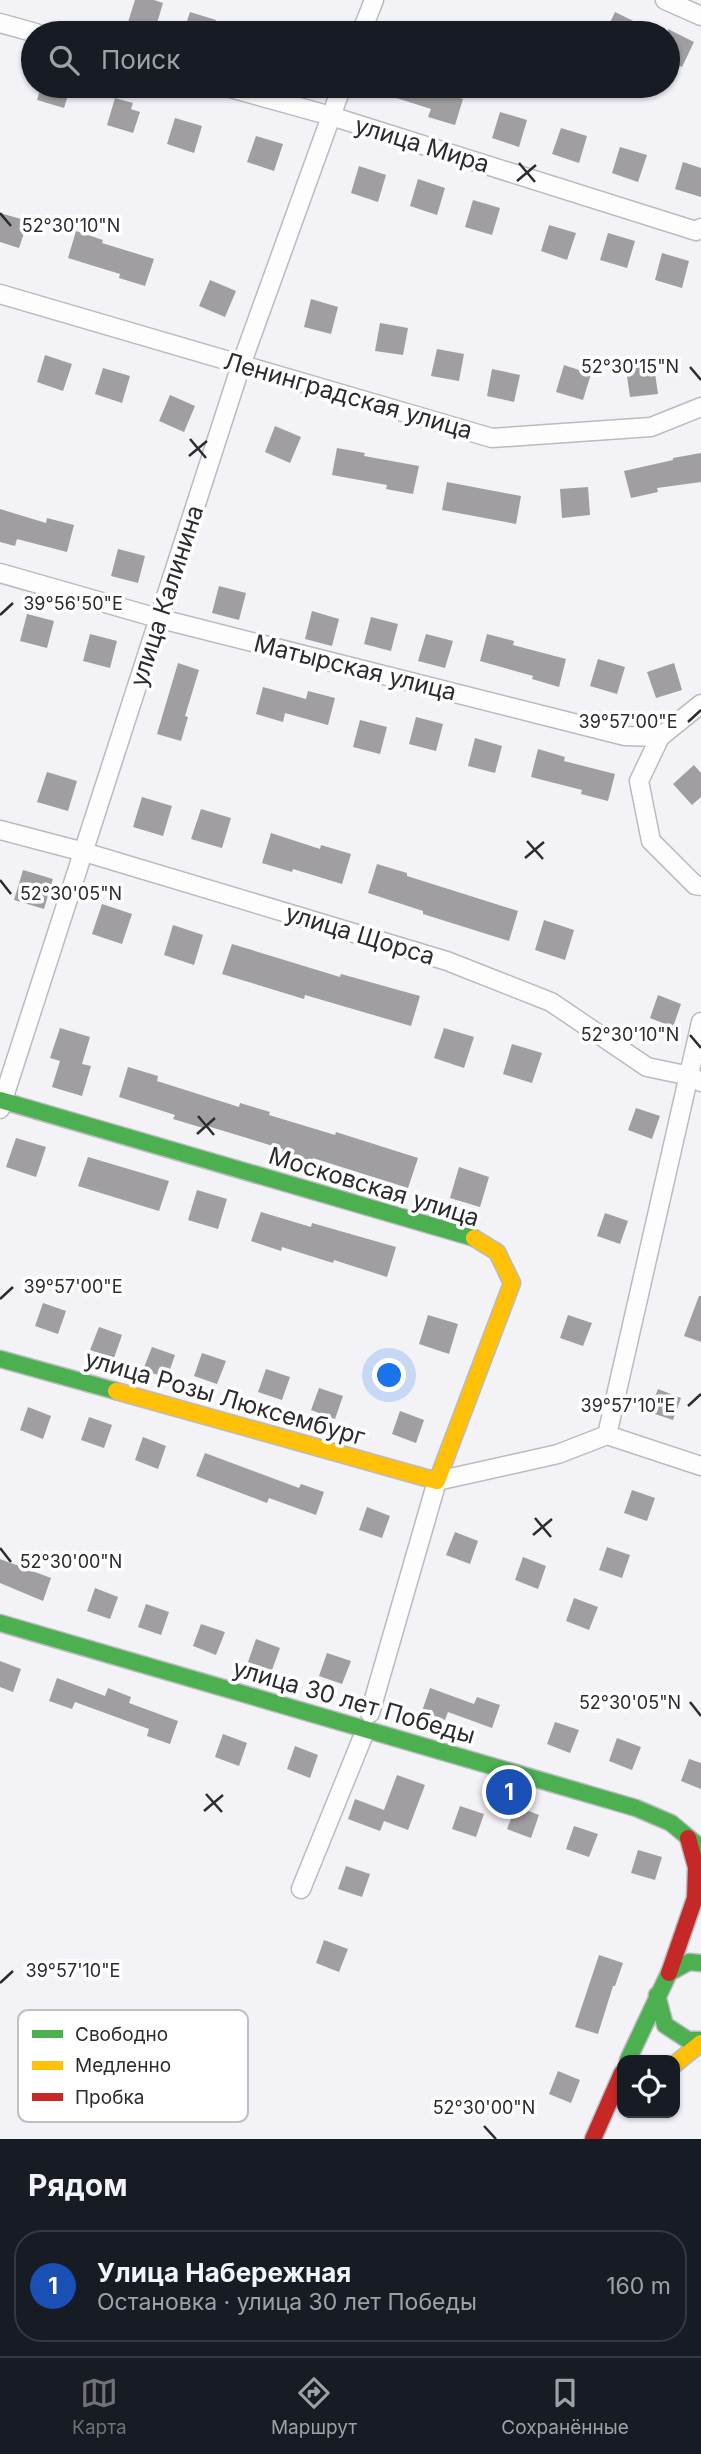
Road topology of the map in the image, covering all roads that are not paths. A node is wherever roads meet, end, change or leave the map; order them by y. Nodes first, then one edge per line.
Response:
1 (373, 0) edge
2 (665, 0) edge
3 (701, 16) edge
4 (365, 21) edge
5 (0, 23) edge
6 (21, 29) edge
7 (266, 98) edge
8 (338, 98) edge
9 (331, 116) junction
10 (701, 228) edge
11 (0, 294) edge
12 (242, 365) junction
13 (701, 407) edge
14 (0, 573) edge
15 (161, 619) junction
16 (701, 704) edge
17 (660, 737) junction
18 (0, 830) edge
19 (84, 852) junction
20 (701, 886) edge
21 (701, 1022) edge
22 (695, 1079) edge
23 (1, 1104) edge
24 (0, 1359) edge
25 (607, 1435) junction
26 (701, 1466) edge
27 (437, 1480) junction
28 (0, 1623) edge
29 (368, 1721) junction
30 (697, 1839) edge
31 (301, 1889) dead end
32 (701, 1963) edge
33 (669, 1973) junction
34 (657, 1995) junction
35 (701, 2042) edge
36 (630, 2055) edge
37 (680, 2060) edge
38 (617, 2084) edge
39 (617, 2114) edge
40 (594, 2136) edge

1 - 4 street
2 - 3 street
5 - 6 street
7 - 9 street, улица Мира
8 - 9 street, улица Калинина
9 - 10 street, улица Мира
9 - 12 street, улица Калинина
11 - 12 street, Ленинградская улица
12 - 13 street, Ленинградская улица
12 - 15 street, улица Калинина
14 - 15 street, Матырская улица
15 - 17 street, Матырская улица
15 - 19 street, улица Калинина
16 - 17 street
17 - 20 street
18 - 19 street, улица Щорса
19 - 22 street, улица Щорса
19 - 23 street, улица Калинина
21 - 22 street
22 - 25 street
23 - 27 main road, Московская улица
24 - 27 main road, улица Розы Люксембург
25 - 26 street
25 - 27 street
27 - 29 street
28 - 29 main road, улица 30 лет Победы
29 - 30 main road, улица 30 лет Победы
29 - 31 street
30 - 33 main road
32 - 33 main road
33 - 34 main road
34 - 35 main road
34 - 36 main road
35 - 37 main road
38 - 40 main road
39 - 40 main road

